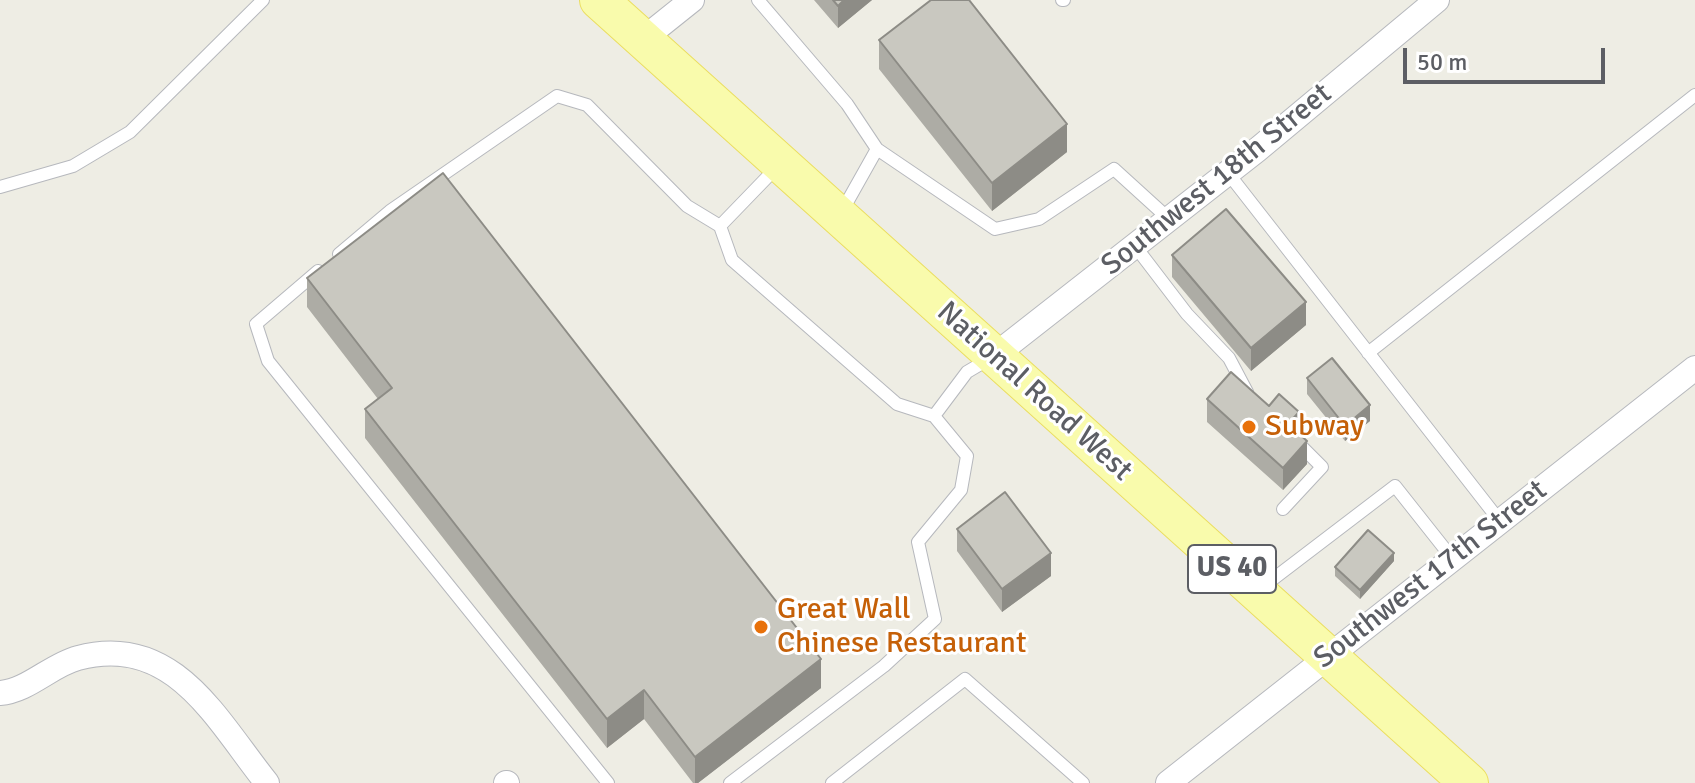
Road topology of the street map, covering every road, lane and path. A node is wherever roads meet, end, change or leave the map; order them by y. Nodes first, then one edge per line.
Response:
1 (263, 0) edge
2 (599, 0) edge
3 (692, 0) edge
4 (758, 0) edge
5 (1437, 0) edge
6 (642, 40) junction
7 (1695, 95) edge
8 (877, 149) junction
9 (780, 164) junction
10 (1228, 173) junction
11 (0, 187) edge
12 (839, 217) junction
13 (1169, 219) junction
14 (720, 226) junction
15 (1135, 246) junction
16 (1368, 353) junction
17 (994, 356) junction
18 (1695, 368) edge
19 (1253, 404) edge
20 (934, 416) junction
21 (1294, 439) edge
22 (1283, 509) dead end
23 (1499, 520) junction
24 (1452, 558) junction
25 (1257, 592) junction
26 (1329, 656) junction
27 (0, 693) edge
28 (267, 783) edge
29 (608, 783) edge
30 (730, 783) edge
31 (832, 783) edge
32 (1083, 783) edge
33 (1168, 783) edge
34 (1469, 783) edge

1 - 11 lane
2 - 6 main road, National Road West / US 40
3 - 6 street
4 - 8 lane
5 - 10 street, Southwest 18th Street
6 - 9 main road, National Road West / US 40
7 - 16 lane
8 - 12 lane
8 - 13 lane
9 - 12 main road, National Road West / US 40
9 - 14 lane
10 - 13 street, Southwest 18th Street
10 - 16 lane
12 - 17 main road, National Road West / US 40
13 - 15 street, Southwest 18th Street
14 - 20 lane
14 - 29 lane
15 - 17 street, Southwest 18th Street
15 - 19 lane
16 - 23 lane
17 - 20 lane
17 - 25 main road, National Road West / US 40
18 - 23 street, Southwest 17th Street
20 - 30 lane
21 - 22 lane
23 - 24 street, Southwest 17th Street
24 - 25 lane
24 - 26 street, Southwest 17th Street
25 - 26 main road, National Road West / US 40
26 - 33 street, Southwest 17th Street
26 - 34 main road, National Road West / US 40
27 - 28 street
31 - 32 lane

